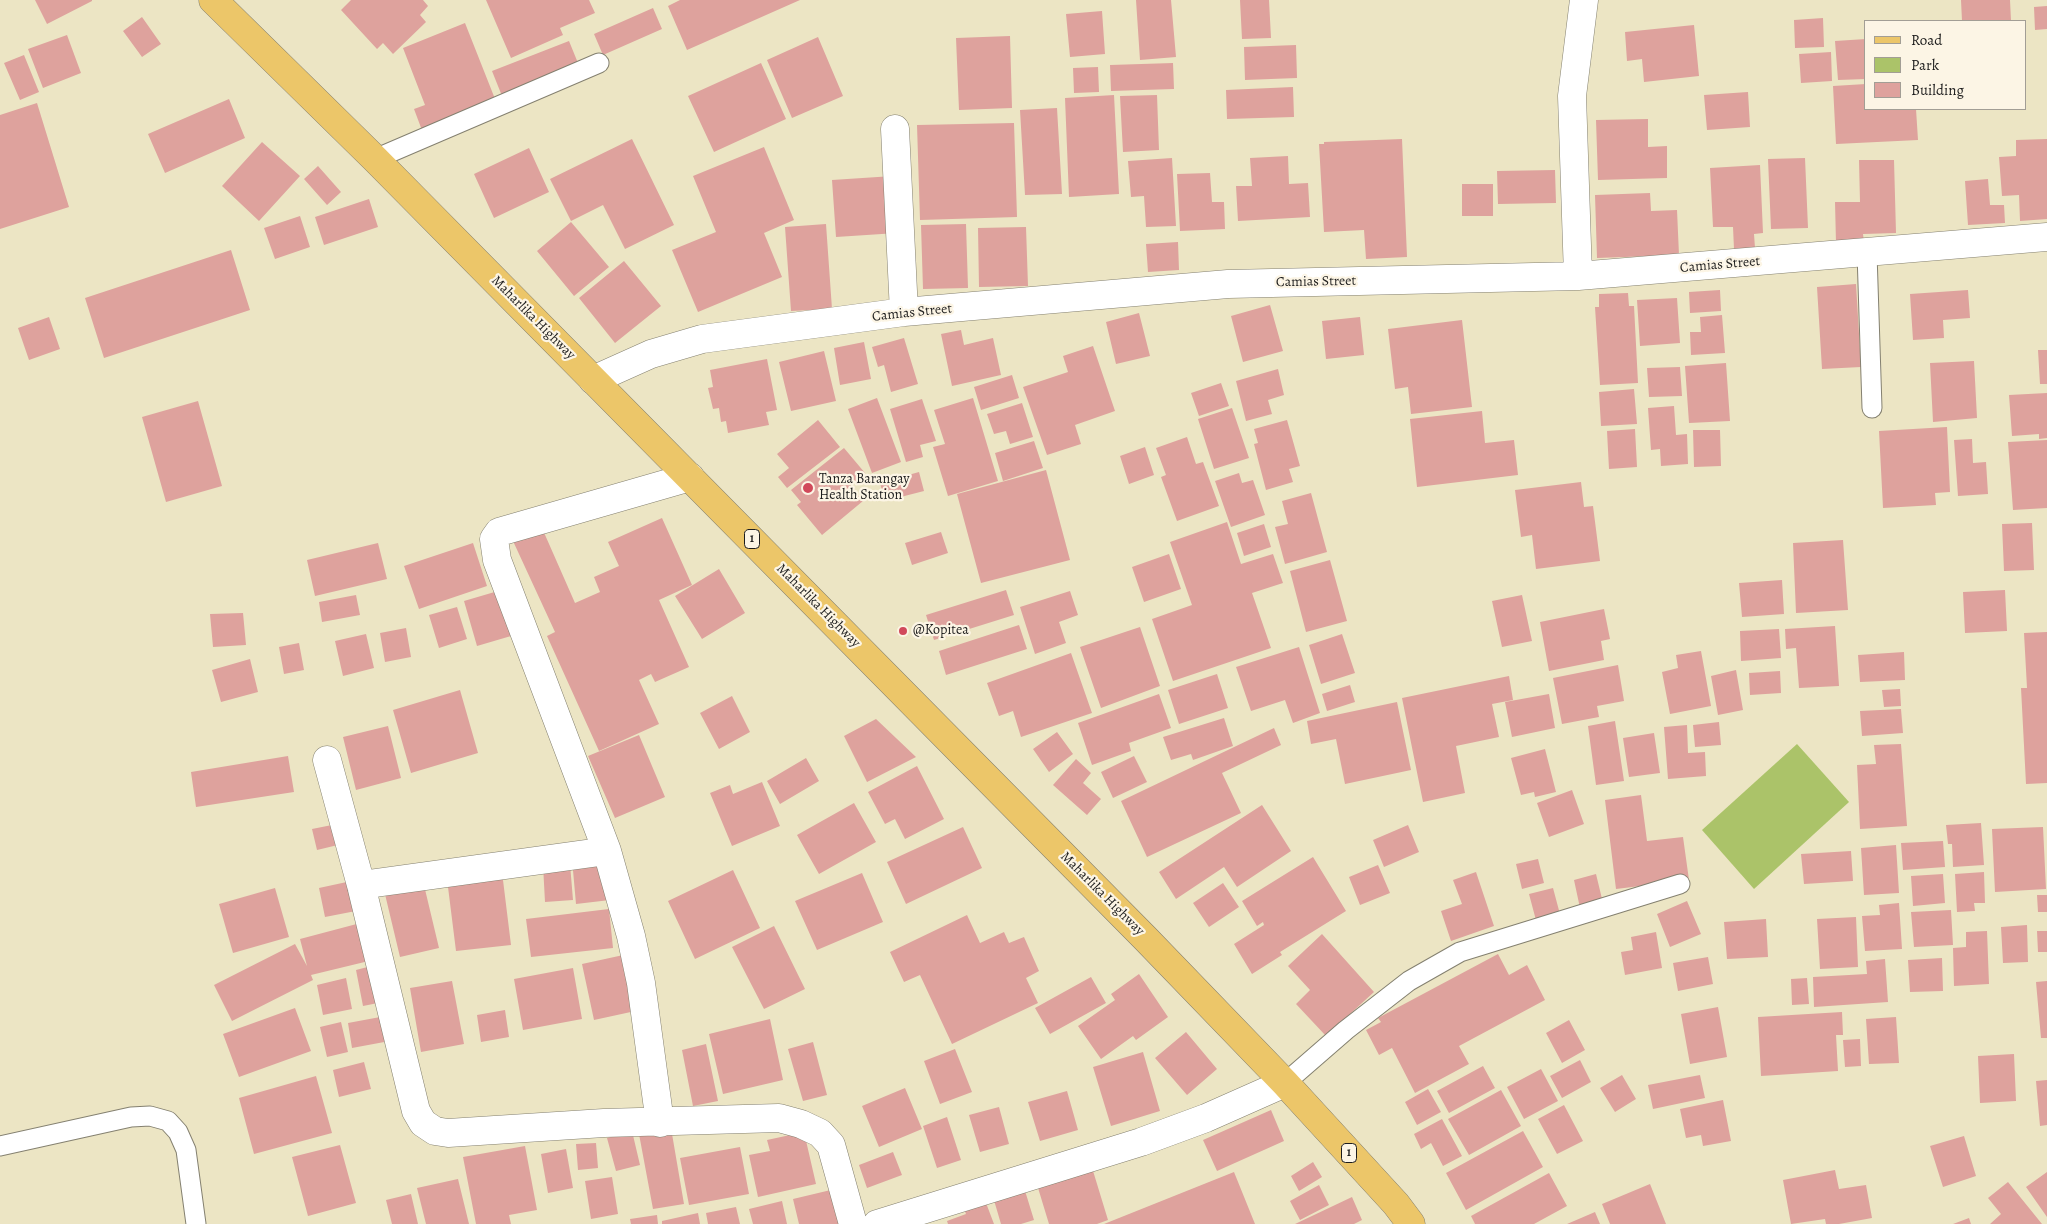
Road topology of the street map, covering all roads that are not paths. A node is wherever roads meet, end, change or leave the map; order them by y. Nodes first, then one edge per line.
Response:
1 (213, 0) edge
2 (1584, 0) edge
3 (599, 63) dead end
4 (895, 129) dead end
5 (375, 159) junction
6 (2047, 237) edge
7 (1867, 253) junction
8 (1578, 276) junction
9 (904, 312) junction
10 (593, 380) junction
11 (1872, 408) dead end
12 (690, 477) junction
13 (327, 760) dead end
14 (607, 850) junction
15 (1680, 884) dead end
16 (361, 885) junction
17 (1284, 1083) junction
18 (660, 1123) junction
19 (0, 1146) edge
20 (196, 1224) edge
21 (853, 1224) edge
22 (877, 1224) edge
23 (1410, 1224) edge

1 - 5 main road, Maharlika Highway / 1
2 - 8 street
3 - 5 lane
4 - 9 street
5 - 10 main road, Maharlika Highway / 1
6 - 7 street, Camias Street
7 - 8 street, Camias Street
7 - 11 lane
8 - 9 street, Camias Street
9 - 10 street, Camias Street
10 - 12 main road, Maharlika Highway / 1
12 - 14 street
12 - 17 main road, Maharlika Highway / 1
13 - 16 street
14 - 16 street
14 - 18 street
15 - 17 lane
16 - 18 street
17 - 22 street
17 - 23 main road, Maharlika Highway / 1
18 - 21 street
19 - 20 lane

